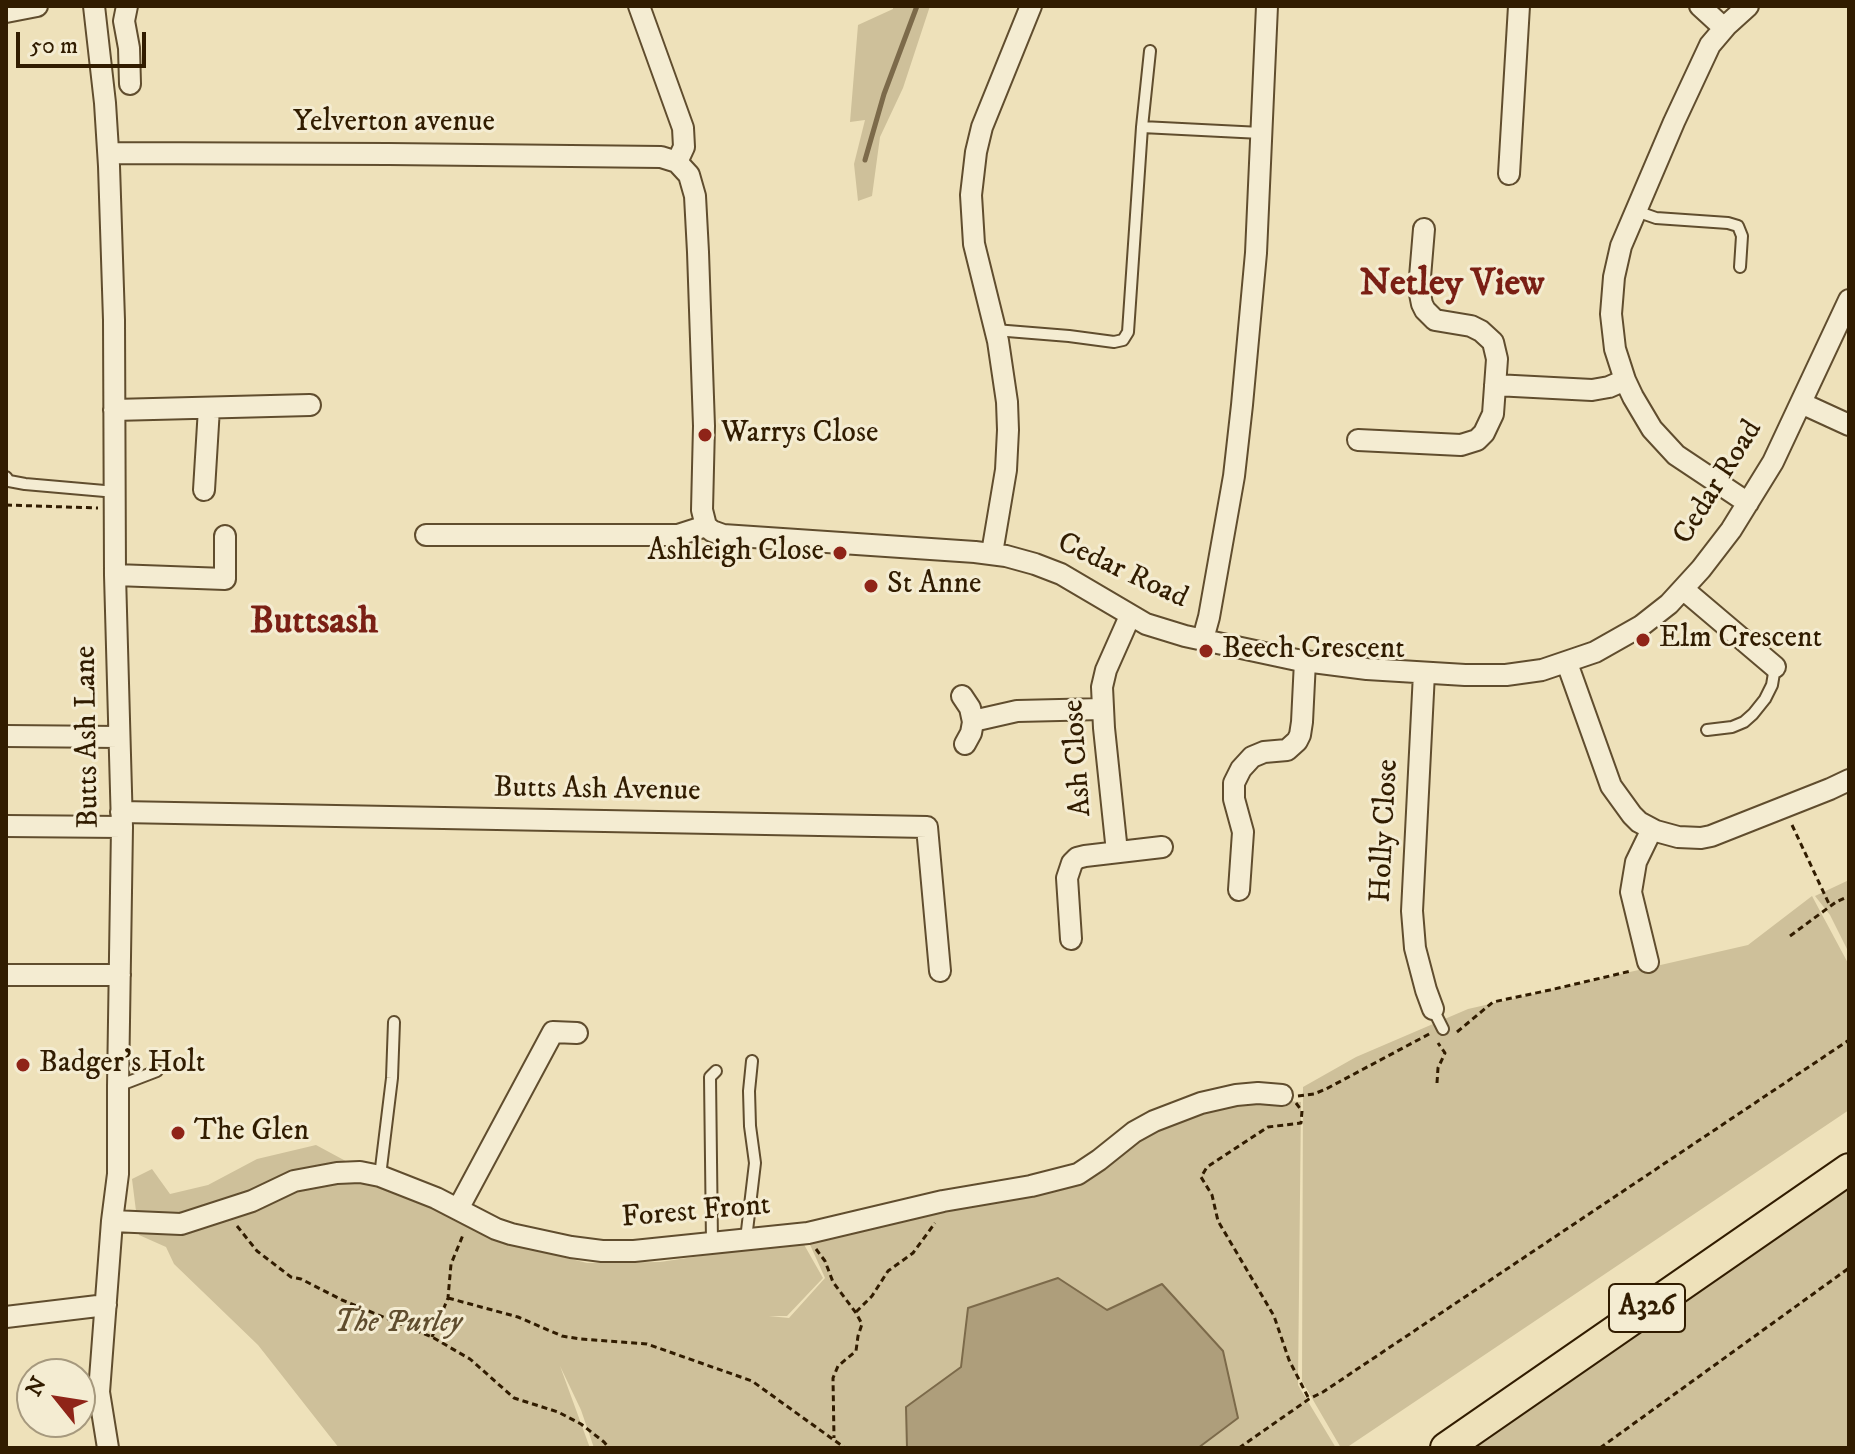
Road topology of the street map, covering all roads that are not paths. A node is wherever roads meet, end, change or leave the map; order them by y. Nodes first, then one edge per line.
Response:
1 (37, 6) edge
2 (639, 6) edge
3 (1031, 6) edge
4 (1267, 6) edge
5 (1519, 6) edge
6 (1700, 6) edge
7 (1748, 6) edge
8 (6, 12) edge
9 (125, 14) edge
10 (95, 15) edge
11 (1724, 28) junction
12 (1150, 51) dead end
13 (130, 84) dead end
14 (1142, 127) junction
15 (1261, 133) junction
16 (109, 153) junction
17 (677, 162) junction
18 (1509, 174) dead end
19 (1636, 211) junction
20 (1424, 229) dead end
21 (1740, 267) dead end
22 (1849, 300) edge
23 (995, 330) junction
24 (1625, 380) junction
25 (1495, 385) junction
26 (1801, 403) junction
27 (310, 405) dead end
28 (209, 408) junction
29 (114, 410) junction
30 (1849, 425) edge
31 (1358, 440) dead end
32 (6, 477) edge
33 (204, 490) dead end
34 (116, 500) junction
35 (1748, 503) junction
36 (706, 526) junction
37 (426, 535) dead end
38 (225, 536) dead end
39 (992, 553) junction
40 (115, 575) junction
41 (1683, 589) junction
42 (1130, 616) junction
43 (1203, 639) junction
44 (1305, 661) junction
45 (1567, 663) junction
46 (1775, 667) joint
47 (1424, 673) junction
48 (962, 696) dead end
49 (1102, 709) junction
50 (973, 721) junction
51 (1707, 730) dead end
52 (6, 736) edge
53 (119, 737) junction
54 (965, 744) dead end
55 (1849, 780) edge
56 (121, 820) junction
57 (6, 826) edge
58 (1652, 829) junction
59 (1162, 847) dead end
60 (1117, 852) junction
61 (1239, 890) dead end
62 (1071, 939) dead end
63 (1648, 962) road end
64 (940, 971) dead end
65 (6, 975) edge
66 (120, 975) junction
67 (1422, 998) joint
68 (394, 1022) dead end
69 (577, 1033) dead end
70 (1447, 1033) road end
71 (752, 1061) dead end
72 (157, 1071) dead end
73 (716, 1071) dead end
74 (118, 1086) junction
75 (1282, 1095) dead end
76 (1849, 1169) edge
77 (380, 1176) junction
78 (465, 1213) junction
79 (112, 1221) junction
80 (746, 1239) junction
81 (712, 1242) junction
82 (106, 1305) junction
83 (6, 1317) edge
84 (108, 1448) edge
85 (1446, 1448) edge

1 - 8 street
2 - 17 street
3 - 23 street
4 - 15 street
5 - 18 street
6 - 11 street
7 - 11 street
9 - 10 street, Butts Ash Lane
9 - 13 street, Butts Ash Lane
10 - 16 street, Butts Ash Lane
11 - 19 street
12 - 14 lane
14 - 15 lane
14 - 23 lane
15 - 43 street
16 - 17 street, Yelverton avenue
16 - 29 street, Butts Ash Lane
17 - 36 street
19 - 21 lane
19 - 24 street
20 - 25 street
22 - 26 street, Cedar Road
23 - 39 street
24 - 25 street
24 - 35 street
25 - 31 street
26 - 30 street
26 - 35 street, Cedar Road
27 - 28 street
28 - 29 street
28 - 33 street
29 - 34 street, Butts Ash Lane
32 - 34 lane
34 - 40 street, Butts Ash Lane
35 - 41 street, Cedar Road
36 - 37 street
36 - 39 street, Cedar Road
38 - 40 street
39 - 42 street, Cedar Road
40 - 53 street, Butts Ash Lane
41 - 45 street, Cedar Road
41 - 46 street
42 - 43 street, Cedar Road
42 - 49 street, Ash Close
43 - 44 street, Cedar Road
44 - 47 street, Cedar Road
44 - 61 street
45 - 47 street, Cedar Road
45 - 58 street
46 - 51 lane
47 - 67 street, Holly Close
48 - 50 street
49 - 50 street
49 - 60 street, Ash Close
50 - 54 street
52 - 53 street
53 - 56 street, Butts Ash Lane
55 - 58 street
56 - 57 street
56 - 64 street, Butts Ash Avenue
56 - 66 street, Butts Ash Lane
58 - 63 street
59 - 60 street, Ash Close
60 - 62 street, Ash Close
65 - 66 street
66 - 74 street, Butts Ash Lane
67 - 70 lane
68 - 77 lane
69 - 78 street
71 - 80 lane
72 - 74 lane
73 - 81 lane
74 - 79 street, Butts Ash Lane
75 - 80 street, Forest Front
76 - 85 main road, A326
77 - 78 street, Forest Front
77 - 79 street, Forest Front
78 - 81 street, Forest Front
79 - 82 street, Butts Ash Lane
80 - 81 street, Forest Front
82 - 83 street
82 - 84 street, Butts Ash Lane

